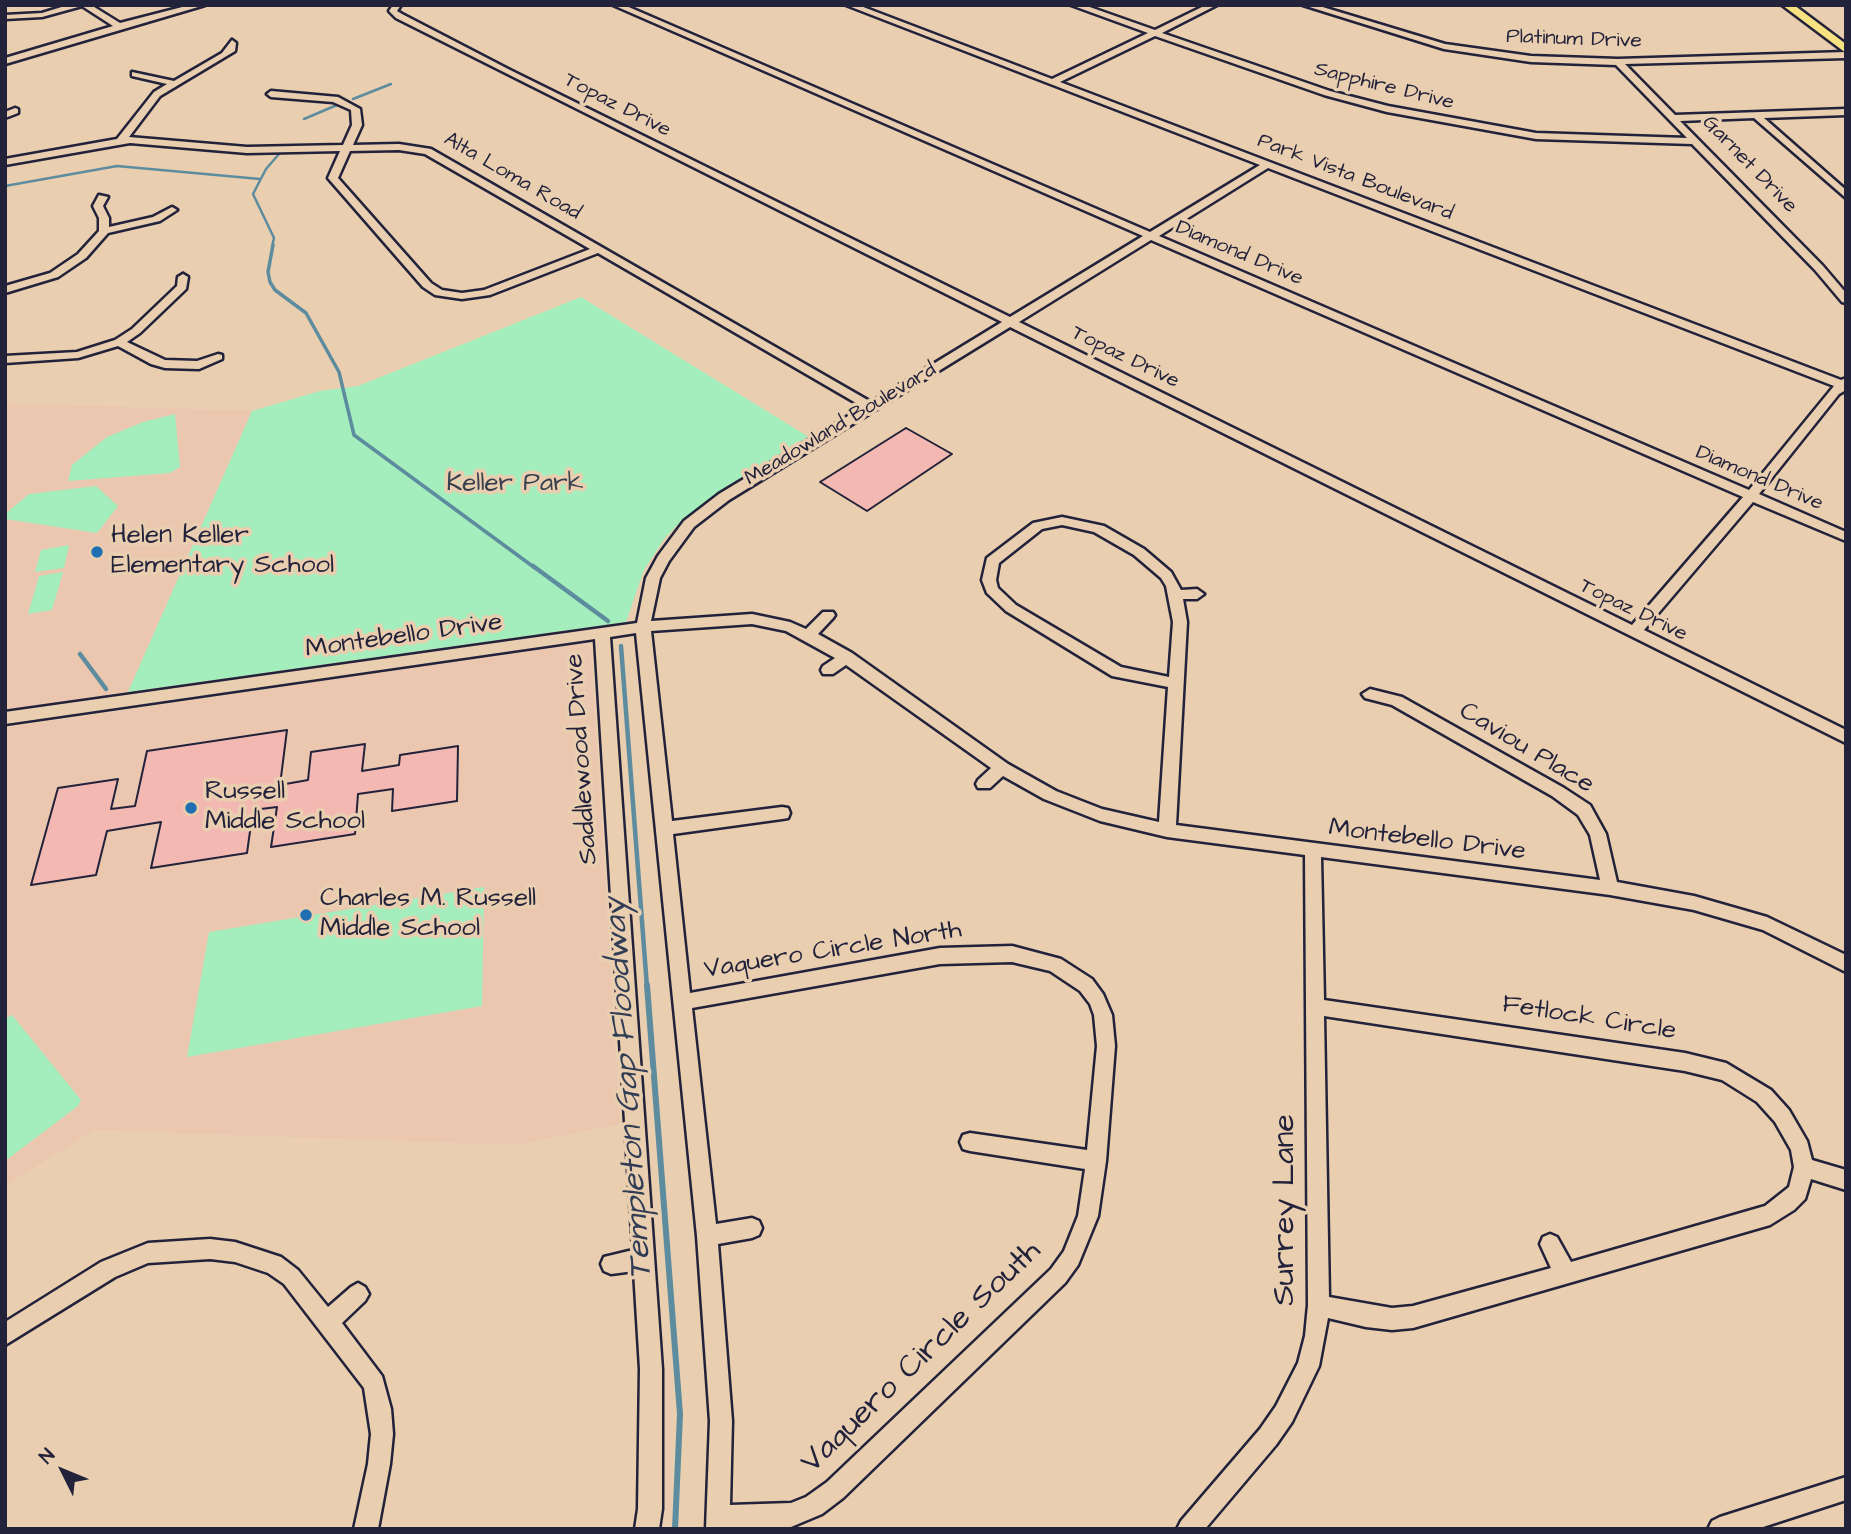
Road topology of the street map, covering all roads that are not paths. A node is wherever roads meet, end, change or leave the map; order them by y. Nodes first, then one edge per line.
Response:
1 (78, 5) edge
2 (85, 5) edge
3 (201, 5) edge
4 (617, 5) edge
5 (849, 5) edge
6 (1075, 5) edge
7 (1213, 5) edge
8 (1307, 5) edge
9 (1787, 5) edge
10 (1803, 5) edge
11 (395, 7) edge
12 (5, 17) edge
13 (119, 26) junction
14 (1156, 33) junction
15 (1846, 39) edge
16 (232, 43) dead end
17 (1846, 52) edge
18 (5, 61) edge
19 (1618, 62) junction
20 (135, 74) dead end
21 (1053, 82) junction
22 (173, 83) junction
23 (313, 83) dead end
24 (271, 94) dead end
25 (302, 95) junction
26 (1846, 112) edge
27 (1756, 115) junction
28 (1674, 118) junction
29 (121, 141) junction
30 (1696, 141) junction
31 (348, 148) junction
32 (5, 162) edge
33 (1267, 165) junction
34 (1846, 195) edge
35 (103, 197) dead end
36 (172, 210) dead end
37 (104, 232) junction
38 (1150, 236) junction
39 (600, 249) junction
40 (183, 277) dead end
41 (5, 290) edge
42 (1846, 300) edge
43 (1009, 322) junction
44 (119, 342) junction
45 (218, 357) dead end
46 (5, 360) edge
47 (1845, 384) edge
48 (872, 407) junction
49 (1751, 496) junction
50 (1846, 537) edge
51 (1197, 594) dead end
52 (1175, 595) junction
53 (828, 615) dead end
54 (643, 627) junction
55 (1633, 632) junction
56 (602, 633) junction
57 (809, 634) junction
58 (847, 657) junction
59 (828, 670) dead end
60 (1174, 683) junction
61 (1370, 694) dead end
62 (5, 718) edge
63 (1846, 737) edge
64 (1002, 768) junction
65 (984, 784) dead end
66 (782, 813) dead end
67 (664, 829) junction
68 (1167, 830) junction
69 (1313, 851) junction
70 (1609, 888) junction
71 (1846, 964) edge
72 (684, 1002) junction
73 (1317, 1007) junction
74 (1098, 1128) joint
75 (970, 1142) dead end
76 (1096, 1161) junction
77 (1804, 1167) junction
78 (1846, 1181) edge
79 (752, 1228) dead end
80 (707, 1236) junction
81 (1549, 1244) dead end
82 (645, 1259) junction
83 (611, 1264) dead end
84 (1566, 1273) junction
85 (358, 1294) dead end
86 (1318, 1304) junction
87 (327, 1322) junction
88 (5, 1334) edge
89 (1846, 1488) edge
90 (719, 1523) edge
91 (366, 1529) edge
92 (647, 1529) edge
93 (1189, 1529) edge
94 (1720, 1529) edge

1 - 12 street
2 - 13 street
3 - 13 street
4 - 38 street, Diamond Drive
5 - 21 street, Park Vista Boulevard
6 - 14 street, Sapphire Drive
7 - 14 street
8 - 19 street, Platinum Drive
9 - 17 main road
10 - 15 main road
11 - 43 street, Topaz Drive
13 - 18 street
14 - 21 street
14 - 30 street, Sapphire Drive
16 - 22 street
17 - 19 street, Platinum Drive
19 - 28 street, Garnet Drive
20 - 22 street
21 - 33 street, Park Vista Boulevard
22 - 29 street
23 - 25 street
24 - 25 street
25 - 31 street
26 - 27 street
27 - 28 street
27 - 34 street
28 - 30 street, Garnet Drive
29 - 31 street, Alta Loma Road
29 - 32 street, Alta Loma Road
30 - 42 street, Garnet Drive
31 - 39 street, Alta Loma Road
31 - 39 street
33 - 38 street, Meadowland Boulevard
33 - 47 street, Park Vista Boulevard
35 - 37 street
36 - 37 street
37 - 41 street
38 - 43 street, Meadowland Boulevard
38 - 49 street, Diamond Drive
39 - 48 street, Alta Loma Road
40 - 44 street
43 - 48 street, Meadowland Boulevard
43 - 55 street, Topaz Drive
44 - 45 street
44 - 46 street
47 - 49 street
48 - 54 street, Meadowland Boulevard
49 - 50 street, Diamond Drive
49 - 55 street
51 - 52 street
52 - 60 street
52 - 60 street
53 - 57 street
54 - 56 street, Montebello Drive
54 - 57 street, Montebello Drive
54 - 67 street, Meadowland Boulevard
55 - 63 street, Topaz Drive
56 - 62 street, Montebello Drive
56 - 82 street, Saddlewood Drive
57 - 58 street, Montebello Drive
58 - 59 street
58 - 64 street, Montebello Drive
60 - 68 street
61 - 70 street, Caviou Place
64 - 65 street
64 - 68 street, Montebello Drive
66 - 67 street
67 - 72 street, Meadowland Boulevard
68 - 69 street, Montebello Drive
69 - 70 street, Montebello Drive
69 - 73 street, Surrey Lane
70 - 71 street, Montebello Drive
72 - 74 street, Vaquero Circle North
72 - 80 street, Meadowland Boulevard
73 - 77 street, Fetlock Circle
73 - 86 street, Surrey Lane
74 - 76 street, Vaquero Circle South
75 - 76 street
76 - 90 street, Vaquero Circle South
77 - 78 street
77 - 84 street
79 - 80 street
80 - 90 street, Meadowland Boulevard
81 - 84 street
82 - 83 street
82 - 92 street, Saddlewood Drive
84 - 86 street
85 - 87 street
86 - 93 street, Surrey Lane
87 - 88 street
87 - 91 street
89 - 94 street

